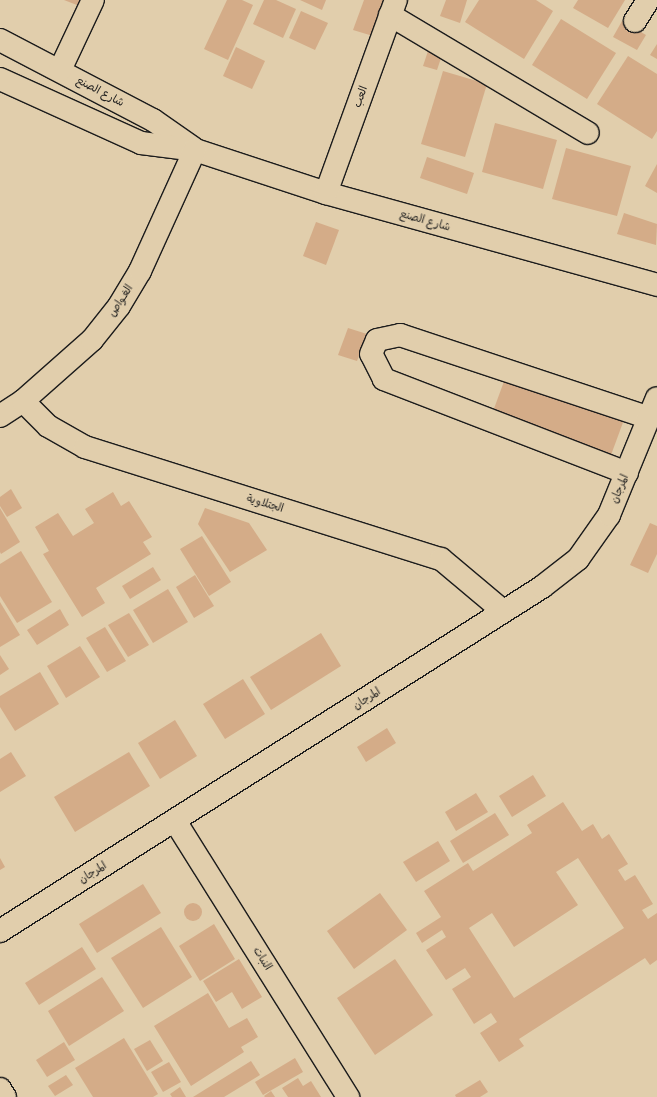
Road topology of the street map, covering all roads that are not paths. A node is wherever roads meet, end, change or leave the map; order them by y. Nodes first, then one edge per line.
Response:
1 (93, 0) edge
2 (648, 0) edge
3 (393, 8) edge
4 (635, 21) dead end
5 (0, 40) edge
6 (60, 70) junction
7 (0, 79) edge
8 (588, 133) dead end
9 (195, 150) junction
10 (326, 193) junction
11 (657, 285) edge
12 (23, 401) junction
13 (654, 408) edge
14 (0, 416) edge
15 (627, 473) junction
16 (503, 612) junction
17 (175, 821) junction
18 (0, 931) edge
19 (0, 1089) edge
20 (5, 1097) edge
21 (348, 1097) edge

1 - 6 street
2 - 4 street
3 - 8 street
3 - 10 street, العب
5 - 6 street, شارع الصنع
6 - 9 street, شارع الصنع
7 - 9 street, شارع الصنع
9 - 10 street, شارع الصنع
9 - 12 street, الغـواص
10 - 11 street, شارع الصنع
12 - 14 street, الغـواص
12 - 16 street, الجتلاوية
13 - 15 street, المرجان
13 - 15 street
15 - 16 street, المرجان
16 - 17 street, المرجان
17 - 18 street, المرجان
17 - 21 street, النبات
19 - 20 street

